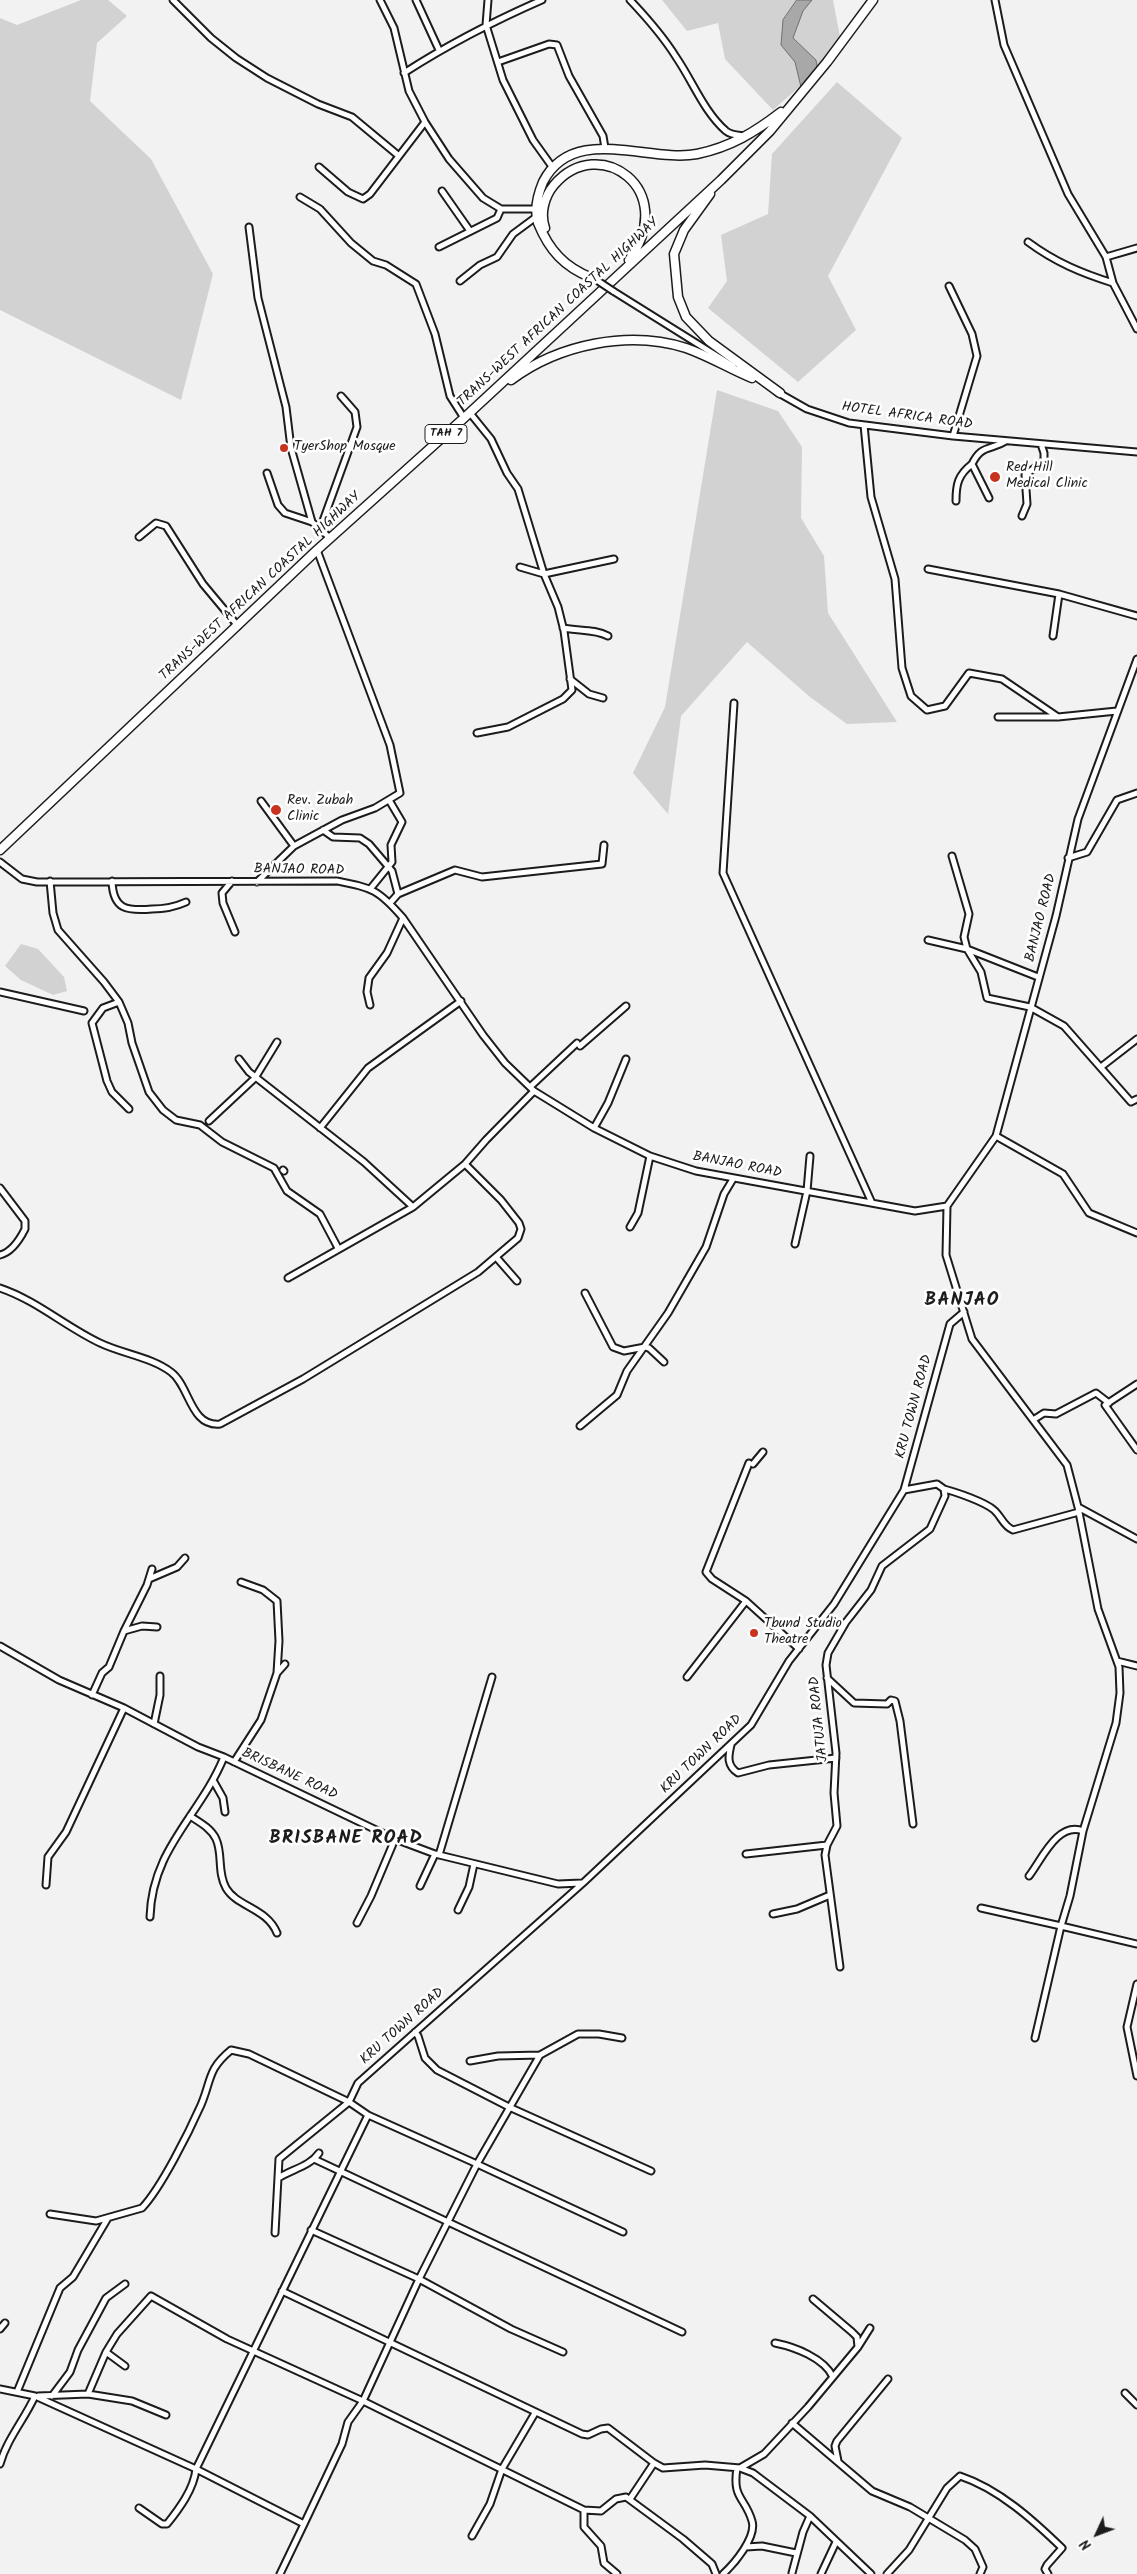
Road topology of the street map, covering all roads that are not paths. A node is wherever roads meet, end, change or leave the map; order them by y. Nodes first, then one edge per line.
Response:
1 (174, 0) edge
2 (380, 0) edge
3 (416, 0) edge
4 (488, 0) edge
5 (542, 0) edge
6 (630, 0) edge
7 (873, 0) edge
8 (995, 0) edge
9 (486, 25) junction
10 (439, 50) junction
11 (498, 62) junction
12 (404, 73) junction
13 (793, 103) junction
14 (425, 122) junction
15 (747, 137) junction
16 (606, 148) junction
17 (399, 156) junction
18 (319, 167) dead end
19 (553, 168) junction
20 (721, 180) junction
21 (442, 191) dead end
22 (300, 197) dead end
23 (502, 209) junction
24 (536, 213) junction
25 (249, 226) dead end
26 (470, 230) junction
27 (1028, 242) dead end
28 (439, 247) dead end
29 (1137, 248) edge
30 (1106, 257) junction
31 (617, 277) junction
32 (595, 280) junction
33 (460, 281) dead end
34 (1113, 283) junction
35 (949, 286) dead end
36 (1137, 329) edge
37 (752, 378) junction
38 (780, 393) junction
39 (341, 396) dead end
40 (470, 412) junction
41 (864, 425) junction
42 (953, 436) junction
43 (1007, 441) junction
44 (1041, 444) junction
45 (1137, 452) edge
46 (972, 464) junction
47 (267, 473) dead end
48 (989, 498) dead end
49 (956, 501) dead end
50 (1022, 516) dead end
51 (312, 522) junction
52 (320, 529) junction
53 (139, 538) dead end
54 (330, 538) junction
55 (317, 550) junction
56 (614, 559) dead end
57 (520, 567) dead end
58 (928, 569) dead end
59 (544, 574) junction
60 (1059, 594) junction
61 (1137, 616) edge
62 (238, 626) junction
63 (564, 628) junction
64 (608, 636) dead end
65 (1053, 636) dead end
66 (1137, 659) edge
67 (570, 679) junction
68 (603, 698) dead end
69 (734, 703) dead end
70 (1117, 711) junction
71 (998, 717) dead end
72 (1058, 717) junction
73 (477, 732) dead end
74 (1137, 793) edge
75 (389, 800) junction
76 (261, 801) dead end
77 (323, 830) junction
78 (604, 845) dead end
79 (294, 846) junction
80 (0, 850) edge
81 (952, 856) dead end
82 (1068, 858) junction
83 (0, 862) edge
84 (388, 867) junction
85 (50, 881) junction
86 (112, 881) junction
87 (232, 881) junction
88 (257, 882) junction
89 (371, 888) junction
90 (398, 894) junction
91 (186, 902) dead end
92 (390, 903) junction
93 (403, 918) junction
94 (235, 932) dead end
95 (928, 940) dead end
96 (967, 950) junction
97 (1038, 977) junction
98 (0, 992) edge
99 (461, 1001) junction
100 (119, 1002) junction
101 (370, 1005) dead end
102 (626, 1006) dead end
103 (1030, 1007) junction
104 (84, 1011) dead end
105 (1137, 1039) edge
106 (277, 1042) dead end
107 (239, 1059) dead end
108 (626, 1059) dead end
109 (1101, 1067) junction
110 (255, 1078) junction
111 (532, 1089) junction
112 (1137, 1099) edge
113 (129, 1109) dead end
114 (209, 1121) dead end
115 (320, 1128) junction
116 (594, 1128) junction
117 (996, 1136) junction
118 (650, 1156) junction
119 (810, 1156) dead end
120 (465, 1164) junction
121 (733, 1179) junction
122 (0, 1188) edge
123 (807, 1191) junction
124 (872, 1203) junction
125 (948, 1206) junction
126 (413, 1207) junction
127 (630, 1227) dead end
128 (1137, 1233) edge
129 (794, 1244) dead end
130 (338, 1248) junction
131 (0, 1255) edge
132 (496, 1257) junction
133 (288, 1278) dead end
134 (517, 1281) dead end
135 (0, 1288) edge
136 (585, 1293) dead end
137 (964, 1312) junction
138 (645, 1347) junction
139 (664, 1362) dead end
140 (1137, 1384) edge
141 (1109, 1403) junction
142 (1033, 1420) junction
143 (580, 1426) dead end
144 (1137, 1450) edge
145 (763, 1452) dead end
146 (944, 1489) junction
147 (904, 1490) junction
148 (1079, 1509) junction
149 (1137, 1539) edge
150 (185, 1558) dead end
151 (152, 1569) dead end
152 (149, 1579) junction
153 (242, 1582) dead end
154 (746, 1601) junction
155 (157, 1627) dead end
156 (124, 1631) junction
157 (0, 1646) edge
158 (799, 1649) junction
159 (1117, 1661) junction
160 (284, 1664) dead end
161 (1137, 1666) edge
162 (277, 1673) junction
163 (160, 1676) dead end
164 (492, 1677) dead end
165 (687, 1677) dead end
166 (827, 1678) junction
167 (92, 1695) junction
168 (124, 1708) junction
169 (154, 1724) junction
170 (732, 1744) junction
171 (224, 1757) junction
172 (836, 1758) junction
173 (234, 1762) junction
174 (214, 1782) junction
175 (225, 1812) dead end
176 (192, 1813) junction
177 (913, 1824) dead end
178 (1083, 1831) junction
179 (395, 1839) junction
180 (827, 1845) junction
181 (746, 1854) dead end
182 (437, 1855) junction
183 (474, 1864) junction
184 (1029, 1876) dead end
185 (583, 1883) junction
186 (46, 1885) dead end
187 (420, 1886) dead end
188 (830, 1895) junction
189 (980, 1908) dead end
190 (458, 1910) dead end
191 (774, 1914) dead end
192 (150, 1917) dead end
193 (357, 1923) dead end
194 (1060, 1926) junction
195 (277, 1933) dead end
196 (1137, 1944) edge
197 (840, 1967) dead end
198 (1137, 1984) edge
199 (1130, 2012) junction
200 (1137, 2014) edge
201 (415, 2032) junction
202 (622, 2038) dead end
203 (1035, 2038) dead end
204 (540, 2055) junction
205 (470, 2061) dead end
206 (1137, 2076) edge
207 (349, 2102) junction
208 (510, 2107) junction
209 (368, 2115) junction
210 (320, 2153) dead end
211 (314, 2159) junction
212 (477, 2164) junction
213 (339, 2171) junction
214 (651, 2171) dead end
215 (280, 2177) junction
216 (50, 2214) dead end
217 (108, 2218) junction
218 (447, 2223) junction
219 (311, 2230) junction
220 (623, 2232) dead end
221 (275, 2233) dead end
222 (419, 2280) junction
223 (126, 2284) dead end
224 (282, 2291) junction
225 (813, 2299) dead end
226 (5, 2323) dead end
227 (870, 2328) dead end
228 (0, 2329) edge
229 (682, 2332) dead end
230 (775, 2342) dead end
231 (389, 2343) junction
232 (858, 2347) junction
233 (253, 2351) junction
234 (106, 2352) junction
235 (563, 2352) dead end
236 (125, 2366) dead end
237 (833, 2377) junction
238 (888, 2380) dead end
239 (0, 2389) edge
240 (17, 2392) junction
241 (1125, 2393) dead end
242 (88, 2394) junction
243 (35, 2396) junction
244 (52, 2396) junction
245 (363, 2401) junction
246 (1137, 2405) edge
247 (535, 2413) junction
248 (166, 2416) dead end
249 (792, 2423) junction
250 (838, 2461) junction
251 (0, 2464) edge
252 (654, 2464) junction
253 (739, 2468) junction
254 (196, 2469) junction
255 (502, 2469) junction
256 (630, 2499) junction
257 (139, 2508) dead end
258 (584, 2510) junction
259 (810, 2516) junction
260 (929, 2518) junction
261 (304, 2524) junction
262 (472, 2536) dead end
263 (836, 2542) junction
264 (746, 2547) junction
265 (796, 2553) junction
266 (792, 2573) edge
267 (280, 2574) edge
268 (618, 2574) edge
269 (716, 2574) edge
270 (724, 2574) edge
271 (821, 2574) edge
272 (870, 2574) edge
273 (887, 2574) edge
274 (980, 2574) edge
275 (1048, 2574) edge

1 - 17 street
2 - 12 street
3 - 10 street
4 - 9 street
5 - 9 street
6 - 15 street
7 - 13 highway, TRANS-WEST AFRICAN COASTAL HIGHWAY / TAH 7
8 - 30 street
9 - 10 street
9 - 11 street
10 - 12 street
11 - 16 street
11 - 19 street
12 - 14 street
13 - 15 highway
13 - 20 highway, TRANS-WEST AFRICAN COASTAL HIGHWAY / TAH 7
14 - 17 street
14 - 23 street
15 - 16 highway
16 - 19 highway
17 - 18 street
19 - 24 highway
20 - 31 highway, TRANS-WEST AFRICAN COASTAL HIGHWAY / TAH 7
20 - 38 highway
21 - 26 street
22 - 40 street
23 - 24 street
23 - 26 street
24 - 32 highway
24 - 33 street
25 - 51 street
26 - 28 street
27 - 34 street
29 - 30 street
30 - 34 street
31 - 32 highway
31 - 40 highway, TRANS-WEST AFRICAN COASTAL HIGHWAY / TAH 7
32 - 37 street, HOTEL AFRICA ROAD, bridge
34 - 36 street
35 - 42 street
37 - 38 street, HOTEL AFRICA ROAD
37 - 40 highway
38 - 41 street, HOTEL AFRICA ROAD
39 - 52 street
40 - 54 highway, TRANS-WEST AFRICAN COASTAL HIGHWAY / TAH 7
40 - 59 street
41 - 42 street, HOTEL AFRICA ROAD
41 - 72 street
42 - 43 street, HOTEL AFRICA ROAD
43 - 44 street, HOTEL AFRICA ROAD
43 - 46 street
44 - 45 street, HOTEL AFRICA ROAD
44 - 50 street
46 - 48 street
46 - 49 street
47 - 51 street
51 - 52 street
52 - 54 street
53 - 62 street
54 - 55 highway, TRANS-WEST AFRICAN COASTAL HIGHWAY / TAH 7
55 - 62 highway, TRANS-WEST AFRICAN COASTAL HIGHWAY / TAH 7
55 - 75 street
56 - 59 street
57 - 59 street
58 - 60 street
59 - 63 street
60 - 61 street
60 - 65 street
62 - 80 highway, TRANS-WEST AFRICAN COASTAL HIGHWAY / TAH 7
63 - 64 street
63 - 67 street
66 - 70 street, BANJAO ROAD
67 - 68 street
67 - 73 street
69 - 124 street
70 - 72 street
70 - 82 street, BANJAO ROAD
71 - 72 street
74 - 82 street
75 - 77 street
75 - 84 street
76 - 79 street
77 - 79 street
77 - 84 street
78 - 90 street
79 - 88 street
81 - 96 street
82 - 97 street, BANJAO ROAD
83 - 85 street, BANJAO ROAD
84 - 89 street
84 - 90 street
85 - 86 street, BANJAO ROAD
85 - 100 street
86 - 87 street, BANJAO ROAD
86 - 91 street
87 - 88 street, BANJAO ROAD
87 - 94 street
88 - 89 street, BANJAO ROAD
89 - 92 street, BANJAO ROAD
90 - 92 street
92 - 93 street, BANJAO ROAD
93 - 99 street, BANJAO ROAD
93 - 101 street
95 - 96 street
96 - 97 street
96 - 103 street
97 - 103 street, BANJAO ROAD
98 - 104 street
99 - 111 street, BANJAO ROAD
99 - 115 street
100 - 113 street
100 - 130 street
102 - 111 street
103 - 109 street
103 - 117 street, BANJAO ROAD
105 - 109 street
106 - 110 street
107 - 110 street
108 - 116 street
109 - 112 street
110 - 114 street
110 - 115 street
111 - 116 street, BANJAO ROAD
111 - 120 street
115 - 126 street
116 - 118 street, BANJAO ROAD
117 - 125 street, BANJAO ROAD
117 - 128 street
118 - 121 street, BANJAO ROAD
118 - 127 street
119 - 123 street
120 - 126 street
120 - 132 street
121 - 123 street, BANJAO ROAD
121 - 138 street
122 - 131 street
123 - 124 street, BANJAO ROAD
123 - 129 street
124 - 125 street, BANJAO ROAD
125 - 137 street
126 - 130 street
130 - 133 street
132 - 134 street
132 - 135 street
136 - 138 street
137 - 142 street
137 - 147 street, KRU TOWN ROAD
138 - 139 street
138 - 143 street
140 - 141 street
141 - 142 street
141 - 144 street
142 - 148 street
145 - 154 street
146 - 147 street
146 - 148 street
146 - 166 street, JATUJA ROAD
147 - 158 street, KRU TOWN ROAD
148 - 149 street
148 - 159 street
150 - 152 street
151 - 152 street
152 - 156 street
153 - 162 street
154 - 158 street
154 - 165 street
155 - 156 street
156 - 167 street
157 - 167 street, BRISBANE ROAD
158 - 170 street, KRU TOWN ROAD
159 - 161 street
159 - 178 street
160 - 162 street
162 - 173 street
163 - 169 street
164 - 182 street
166 - 172 street, JATUJA ROAD
166 - 177 street
167 - 168 street, BRISBANE ROAD
168 - 169 street, BRISBANE ROAD
168 - 186 street
169 - 171 street, BRISBANE ROAD
170 - 172 street
170 - 185 street, KRU TOWN ROAD
171 - 173 street, BRISBANE ROAD
171 - 174 street
172 - 180 street, JATUJA ROAD
173 - 179 street, BRISBANE ROAD
174 - 175 street
174 - 176 street
176 - 192 street
176 - 195 street
178 - 184 street
178 - 194 street
179 - 182 street, BRISBANE ROAD
179 - 193 street
180 - 181 street
180 - 188 street, JATUJA ROAD
182 - 183 street, BRISBANE ROAD
182 - 187 street
183 - 185 street, BRISBANE ROAD
183 - 190 street
185 - 201 street, KRU TOWN ROAD
188 - 191 street
188 - 197 street, JATUJA ROAD
189 - 194 street
194 - 196 street
194 - 203 street
198 - 199 street
199 - 200 street
199 - 206 street
201 - 207 street, KRU TOWN ROAD
201 - 208 street
202 - 204 street
204 - 205 street
204 - 208 street
207 - 209 street
207 - 215 street
207 - 217 street
208 - 212 street
208 - 214 street
209 - 212 street
209 - 213 street
210 - 211 street
211 - 213 street
211 - 215 street
212 - 218 street
212 - 220 street
213 - 218 street
213 - 219 street
215 - 221 street
216 - 217 street
217 - 240 street
218 - 222 street
218 - 229 street
219 - 222 street
219 - 224 street
222 - 231 street
222 - 235 street
223 - 244 street
224 - 231 street
224 - 233 street
225 - 232 street
226 - 228 street
227 - 232 street
230 - 237 street
231 - 245 street
231 - 247 street
232 - 237 street
233 - 234 street
233 - 245 street
233 - 254 street
234 - 236 street
234 - 242 street
237 - 249 street
238 - 250 street
239 - 240 street
240 - 243 street
241 - 246 street
242 - 244 street
242 - 248 street
243 - 244 street
243 - 251 street
243 - 254 street
245 - 255 street
245 - 261 street
247 - 252 street
247 - 255 street
249 - 250 street
249 - 253 street
250 - 260 street
252 - 253 street
252 - 256 street
253 - 259 street
253 - 264 street
254 - 257 street
254 - 261 street
255 - 258 street
255 - 262 street
256 - 258 street
256 - 269 street
258 - 268 street
259 - 263 street
259 - 265 street
260 - 273 street
260 - 274 street
260 - 275 street
261 - 267 street
263 - 271 street
263 - 272 street
264 - 265 street
264 - 270 street
265 - 266 street

